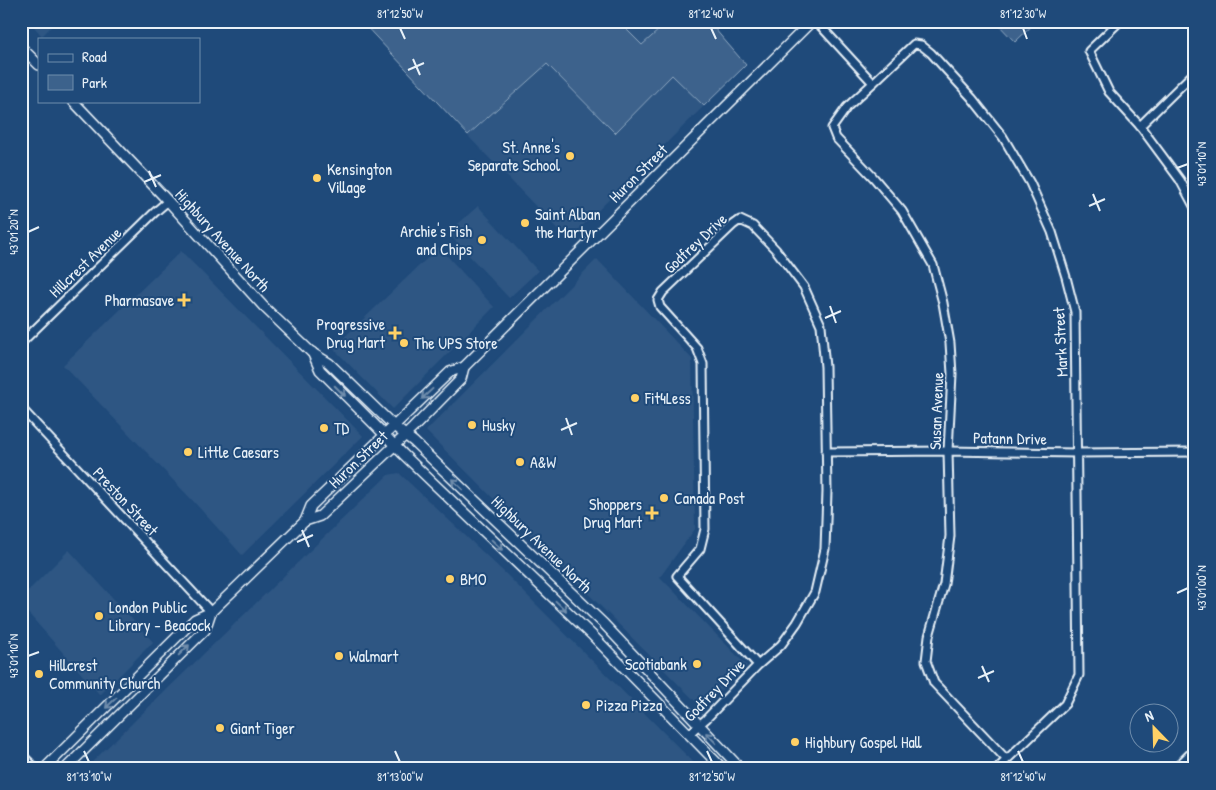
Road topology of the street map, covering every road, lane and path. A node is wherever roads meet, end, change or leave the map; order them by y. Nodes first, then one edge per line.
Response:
1 (812, 21) edge
2 (816, 21) edge
3 (1120, 21) edge
4 (21, 47) edge
5 (38, 64) edge
6 (1195, 72) edge
7 (873, 83) junction
8 (74, 102) edge
9 (1140, 126) junction
10 (168, 201) junction
11 (1195, 208) edge
12 (21, 343) edge
13 (311, 352) junction
14 (464, 367) junction
15 (21, 408) edge
16 (394, 426) junction
17 (384, 435) junction
18 (405, 435) junction
19 (394, 445) junction
20 (948, 451) junction
21 (826, 452) junction
22 (1195, 452) edge
23 (1076, 453) junction
24 (305, 521) junction
25 (211, 612) junction
26 (758, 665) junction
27 (699, 725) junction
28 (689, 734) junction
29 (1195, 749) edge
30 (21, 754) edge
31 (1006, 759) junction
32 (36, 769) edge
33 (44, 769) edge
34 (64, 769) edge
35 (723, 769) edge
36 (741, 769) edge
37 (997, 769) edge
38 (1174, 769) edge

1 - 14 main road, Huron Street
2 - 7 street
3 - 9 street
4 - 5 main road
6 - 9 street
7 - 20 street, Susan Avenue
7 - 23 street, Mark Street
8 - 10 main road, Highbury Avenue North
9 - 11 street
10 - 12 street, Hillcrest Avenue
10 - 13 main road, Highbury Avenue North
13 - 16 main road, Highbury Avenue North
13 -> 17 main road, Highbury Avenue North
14 -> 16 main road, Huron Street
14 - 18 main road, Huron Street
15 - 25 street, Preston Street
16 - 17 main road, Huron Street
16 - 18 main road, Highbury Avenue North
17 - 19 main road, Highbury Avenue North
17 - 24 main road, Huron Street
18 - 19 main road, Huron Street
27 -> 18 main road, Highbury Avenue North
19 - 24 main road, Huron Street
19 -> 28 main road, Highbury Avenue North
20 - 21 street, Patann Drive
20 - 23 street, Patann Drive
20 - 31 street, Susan Avenue
21 - 26 street, Godfrey Drive
21 - 26 street, Godfrey Drive
22 - 23 street, Patann Drive
23 - 31 street, Mark Street
24 - 25 main road, Huron Street
25 -> 33 main road, Huron Street
34 -> 25 main road, Huron Street
26 - 27 street, Godfrey Drive
27 - 28 street, Godfrey Drive
36 -> 27 main road, Highbury Avenue North
28 - 35 main road, Highbury Avenue North
29 - 38 street
30 - 32 street
31 - 37 street, Mark Street

